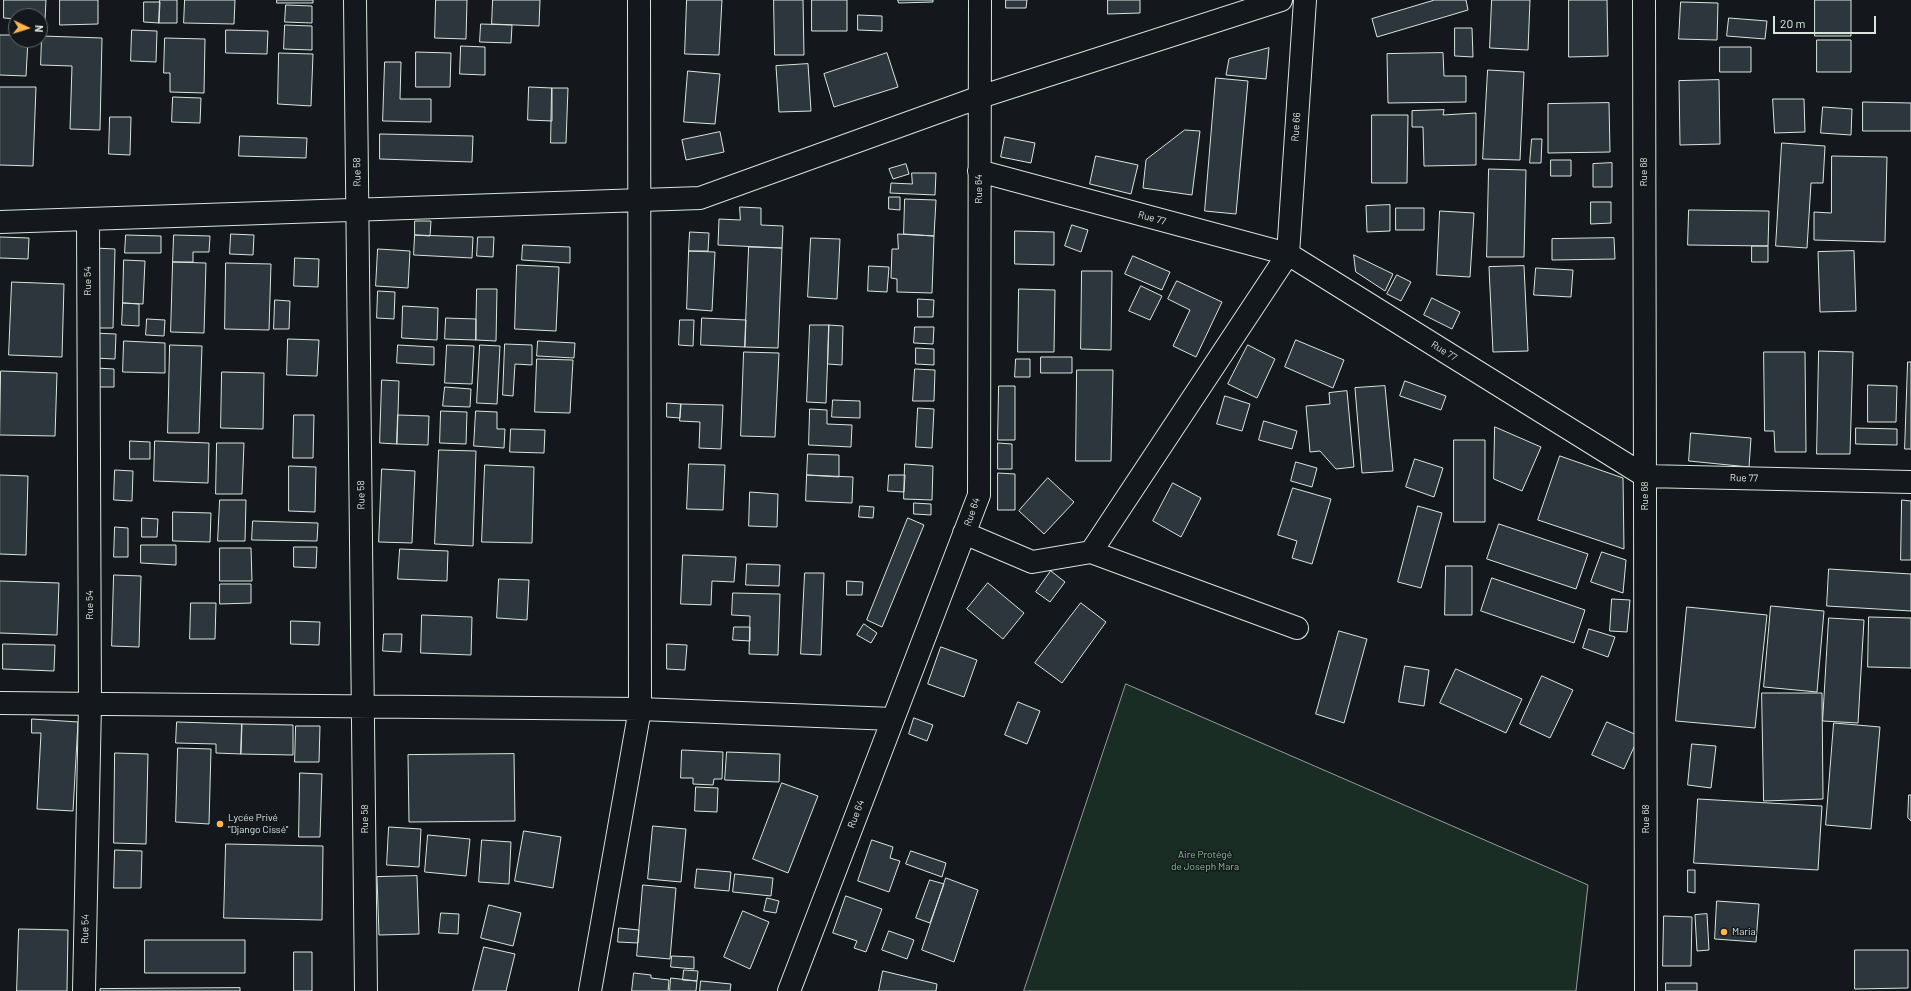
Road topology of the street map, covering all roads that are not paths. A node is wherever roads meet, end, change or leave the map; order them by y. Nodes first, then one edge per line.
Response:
1 (355, 0) edge
2 (639, 0) edge
3 (980, 0) edge
4 (1281, 0) edge
5 (1305, 0) edge
6 (1644, 0) edge
7 (980, 97) junction
8 (980, 171) junction
9 (639, 200) junction
10 (358, 209) junction
11 (88, 219) junction
12 (0, 222) edge
13 (1288, 254) junction
14 (1645, 476) junction
15 (1911, 482) edge
16 (964, 533) junction
17 (1091, 552) junction
18 (1297, 628) dead end
19 (0, 703) edge
20 (90, 704) junction
21 (364, 706) junction
22 (640, 709) junction
23 (893, 719) junction
24 (84, 991) edge
25 (366, 991) edge
26 (590, 991) edge
27 (789, 991) edge
28 (1646, 991) edge

1 - 10 street, Rue 58
2 - 9 street
3 - 7 street, Rue 64
4 - 7 street
5 - 13 street, Rue 66
6 - 14 street, Rue 68
7 - 8 street, Rue 64
7 - 9 street
8 - 13 street, Rue 77
8 - 16 street, Rue 64
9 - 10 street
9 - 22 street
10 - 11 street
10 - 21 street, Rue 58
11 - 12 street
11 - 20 street, Rue 54
13 - 14 street, Rue 77
13 - 17 street
14 - 15 street, Rue 77
14 - 28 street, Rue 68
16 - 17 street
16 - 23 street, Rue 64
17 - 18 street
19 - 20 street
20 - 21 street
20 - 24 street, Rue 54
21 - 22 street
21 - 25 street, Rue 58
22 - 23 street
22 - 26 street
23 - 27 street, Rue 64

